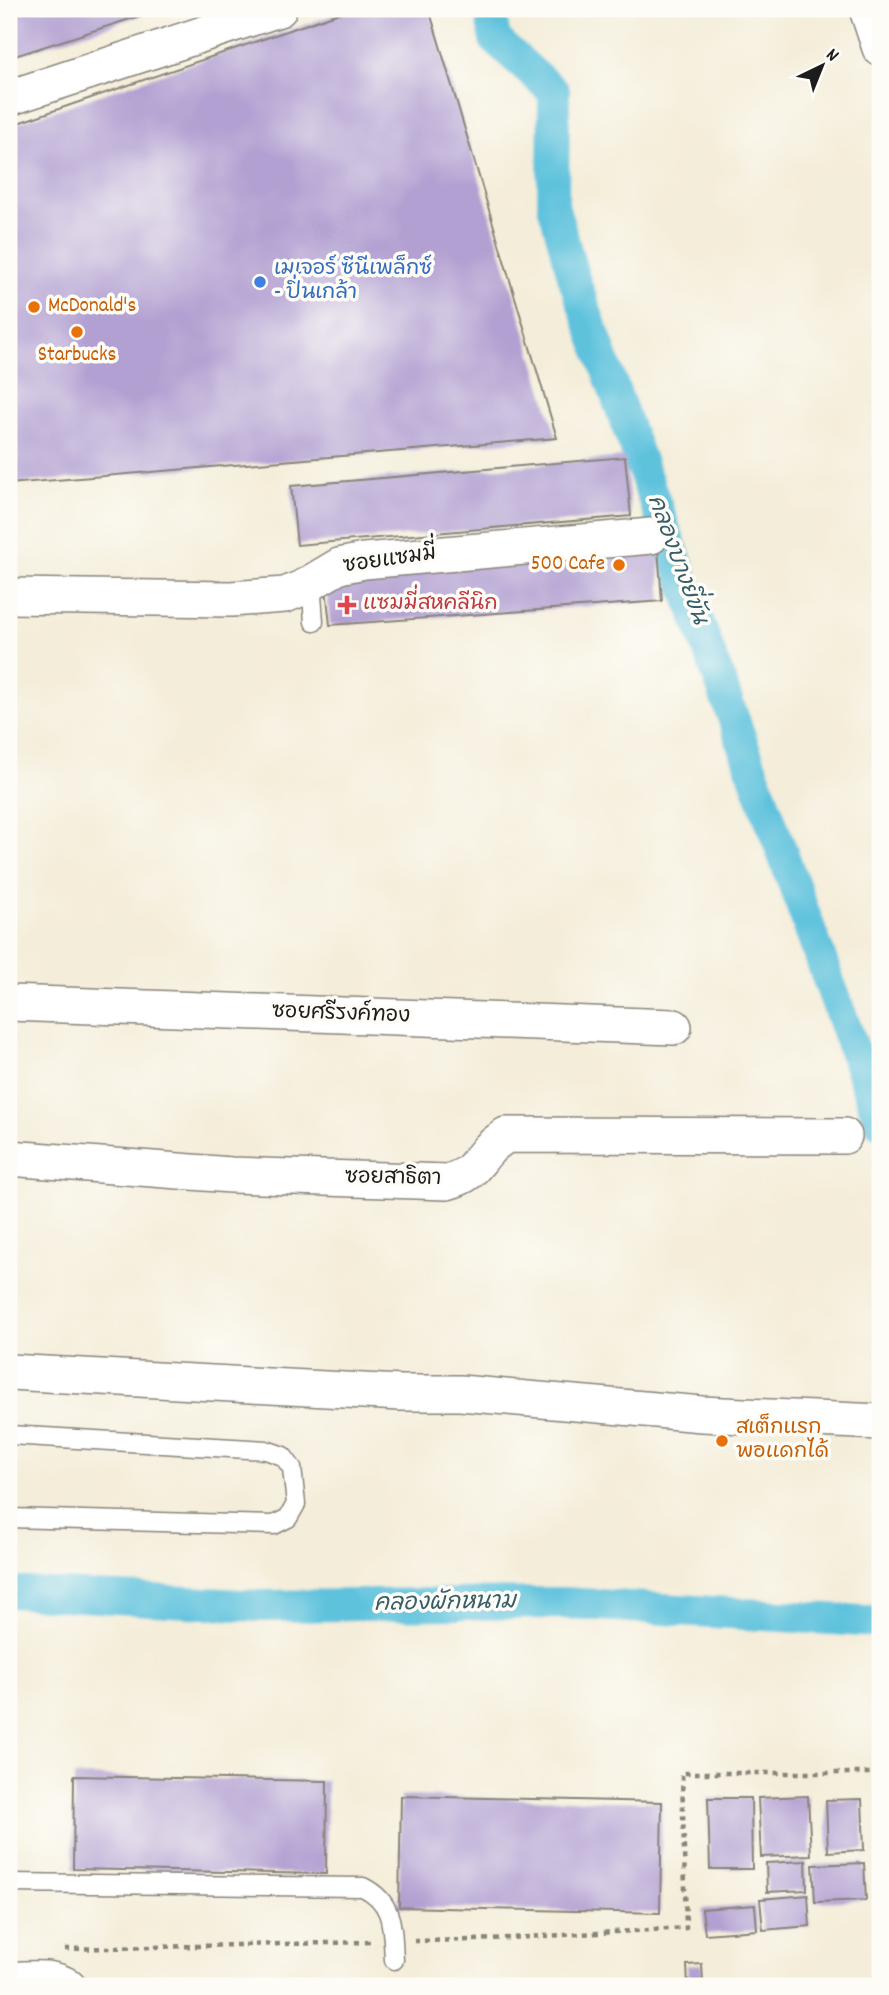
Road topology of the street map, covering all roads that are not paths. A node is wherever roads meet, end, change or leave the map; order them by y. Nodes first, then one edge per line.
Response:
1 (279, 9) edge
2 (866, 9) edge
3 (880, 48) edge
4 (9, 98) edge
5 (651, 536) dead end
6 (311, 582) junction
7 (9, 596) edge
8 (314, 622) dead end
9 (9, 1003) edge
10 (674, 1027) dead end
11 (844, 1136) dead end
12 (9, 1158) edge
13 (9, 1372) edge
14 (880, 1422) edge
15 (9, 1435) edge
16 (9, 1518) edge
17 (9, 1883) edge
18 (394, 1960) dead end
19 (9, 1970) edge
20 (79, 1986) edge

1 - 4 street
2 - 3 street
5 - 6 street, ซอยแซมมี่
6 - 7 street, ซอยแซมมี่
6 - 8 lane
9 - 10 street, ซอยศรีรงค์ทอง
11 - 12 street, ซอยสาธิตา
13 - 14 street
15 - 16 lane
17 - 18 lane
19 - 20 lane

